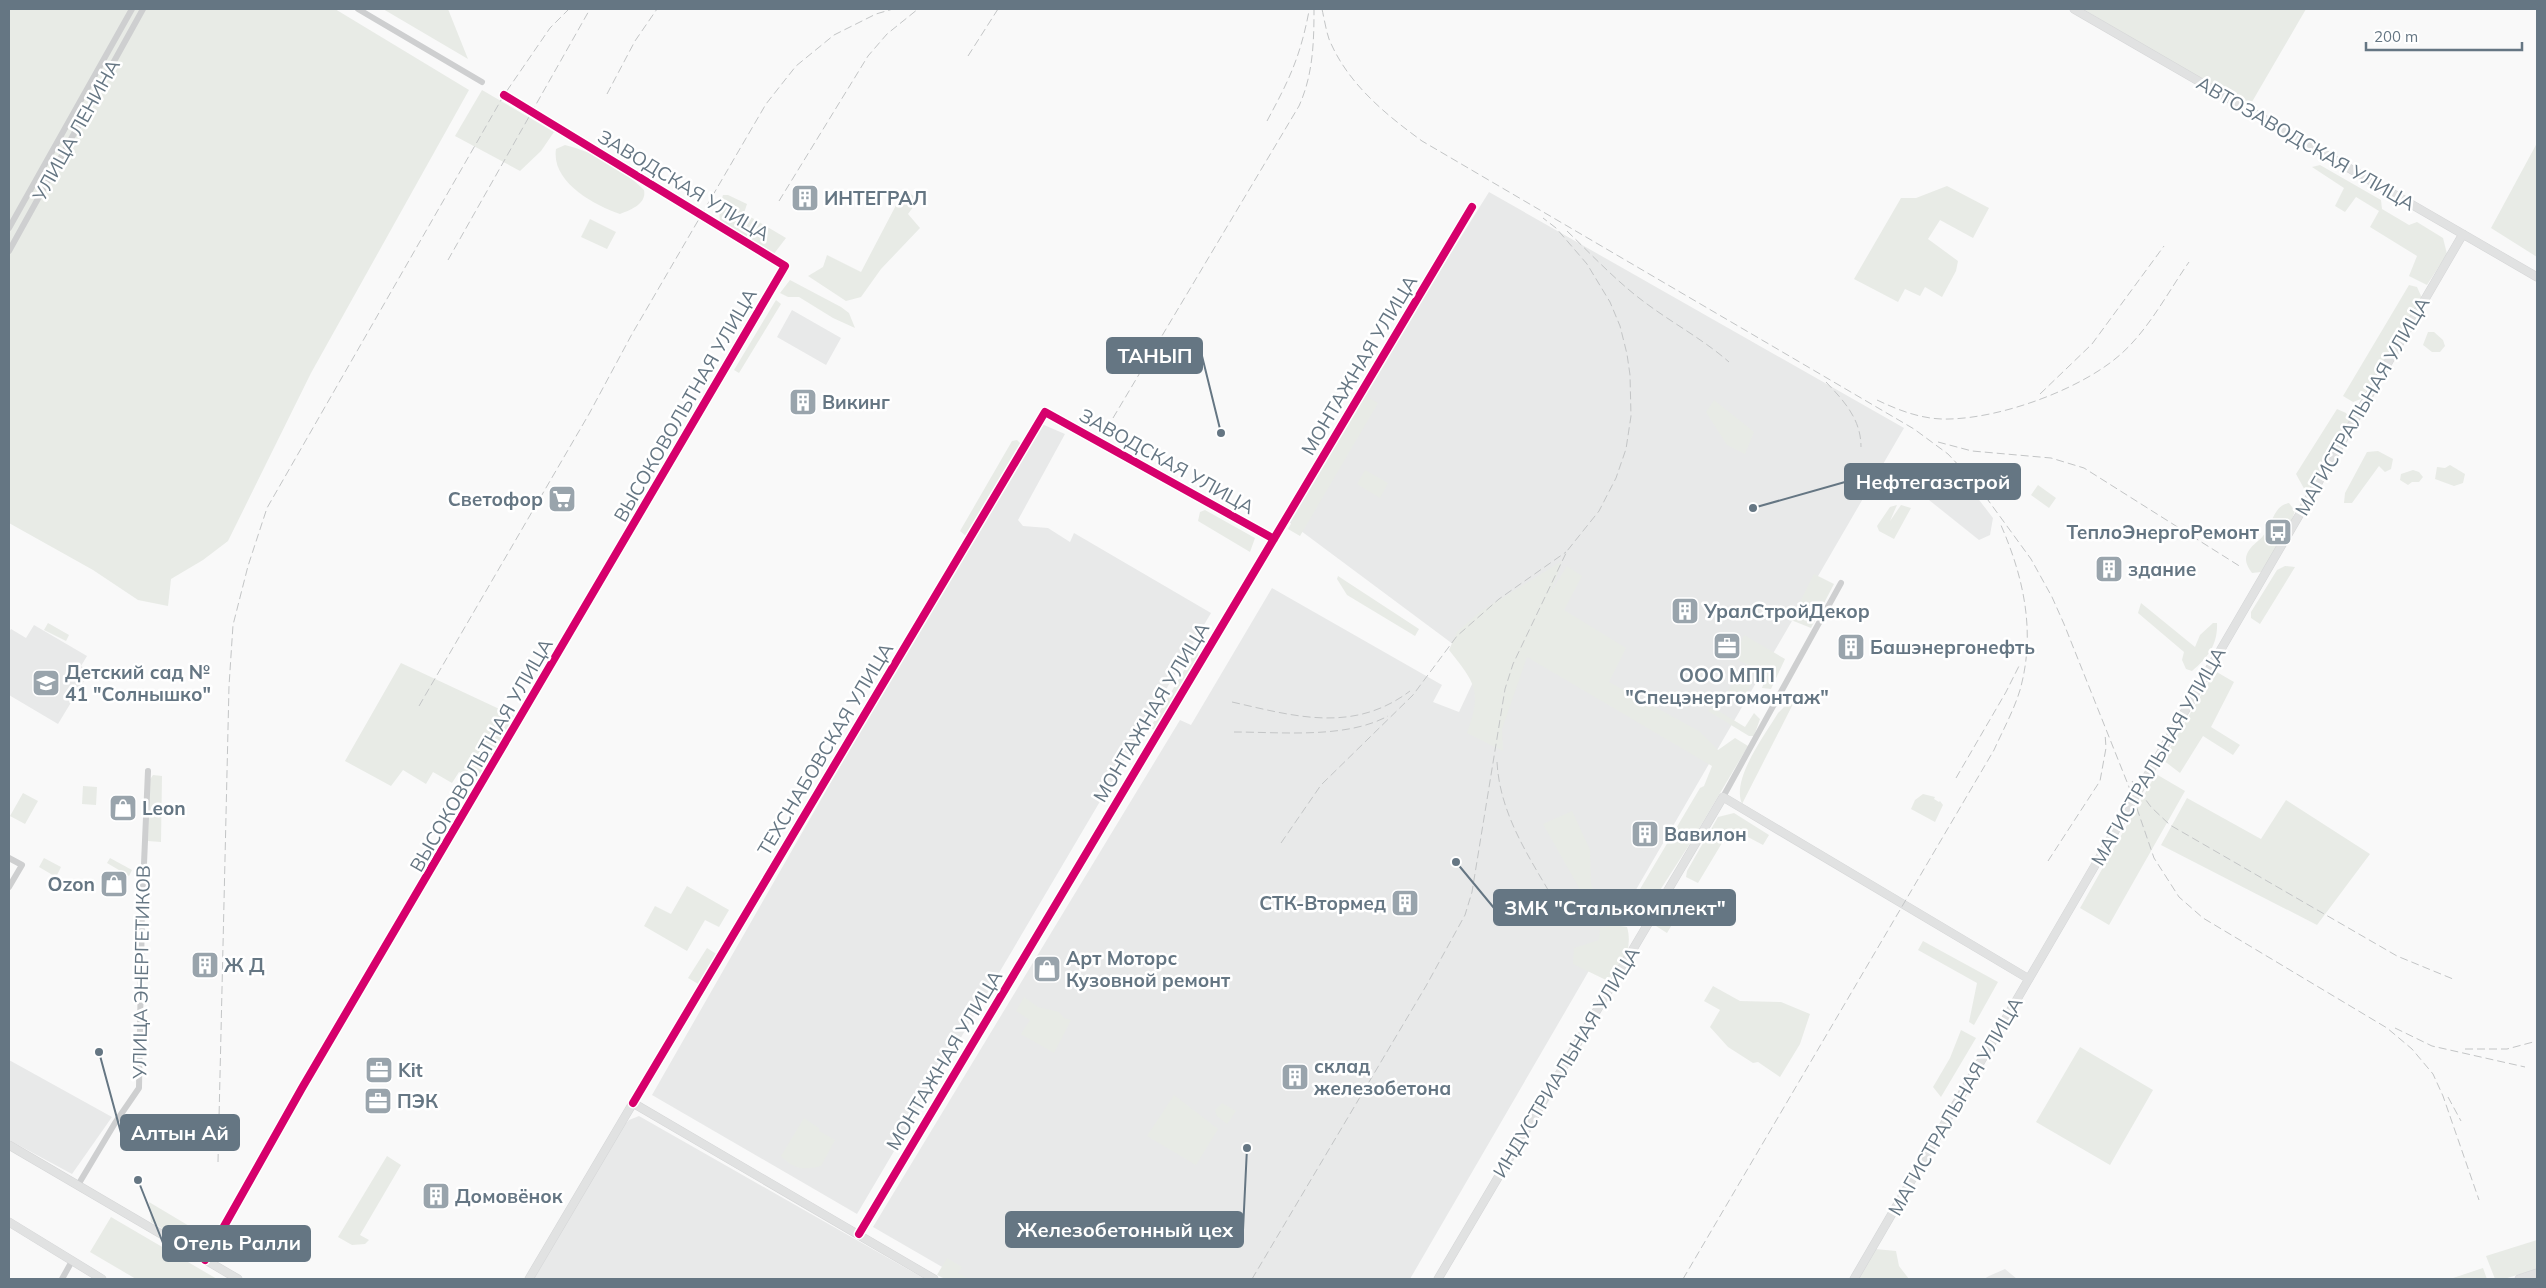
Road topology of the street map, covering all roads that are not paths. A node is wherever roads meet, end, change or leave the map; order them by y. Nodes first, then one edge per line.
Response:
1 (132, 9) edge
2 (143, 9) edge
3 (358, 9) edge
4 (2074, 9) edge
5 (482, 82) dead end
6 (504, 95) dead end
7 (1472, 207) dead end
8 (9, 228) edge
9 (2463, 234) junction
10 (9, 251) edge
11 (785, 266) joint
12 (2537, 277) edge
13 (1045, 412) joint
14 (1274, 539) junction
15 (1841, 583) dead end
16 (148, 771) dead end
17 (1723, 797) junction
18 (9, 858) edge
19 (9, 887) edge
20 (2029, 979) junction
21 (633, 1103) junction
22 (9, 1145) edge
23 (78, 1185) junction
24 (9, 1222) edge
25 (859, 1234) junction
26 (206, 1260) junction
27 (72, 1261) junction
28 (2537, 1273) edge
29 (62, 1279) edge
30 (102, 1279) edge
31 (238, 1279) edge
32 (530, 1279) edge
33 (934, 1279) edge
34 (1438, 1279) edge
35 (1854, 1279) edge
36 (2519, 1279) edge

1 - 8 street, УЛИЦА ЛЕНИНА
2 - 10 street, УЛИЦА ЛЕНИНА
3 - 5 street
4 - 9 main road, АВТОЗАВОДСКАЯ УЛИЦА
6 - 11 street, ЗАВОДСКАЯ УЛИЦА
7 - 14 street, МОНТАЖНАЯ УЛИЦА
9 - 12 main road, АВТОЗАВОДСКАЯ УЛИЦА
9 - 20 main road, МАГИСТРАЛЬНАЯ УЛИЦА
11 - 26 street, ВЫСОКОВОЛЬТНАЯ УЛИЦА
13 - 14 street, ЗАВОДСКАЯ УЛИЦА
13 - 21 street, ТЕХСНАБОВСКАЯ УЛИЦА
14 - 25 street, МОНТАЖНАЯ УЛИЦА
15 - 17 street, ИНДУСТРИАЛЬНАЯ УЛИЦА
16 - 23 street, УЛИЦА ЭНЕРГЕТИКОВ
17 - 20 main road
17 - 34 main road, ИНДУСТРИАЛЬНАЯ УЛИЦА
18 - 19 street
20 - 35 main road, МАГИСТРАЛЬНАЯ УЛИЦА
21 - 25 main road
21 - 32 main road, ТЕХСНАБОВСКАЯ УЛИЦА
22 - 23 main road
23 - 26 main road
24 - 27 main road
25 - 33 main road
26 - 31 main road
27 - 29 street
27 - 30 main road
28 - 36 main road

